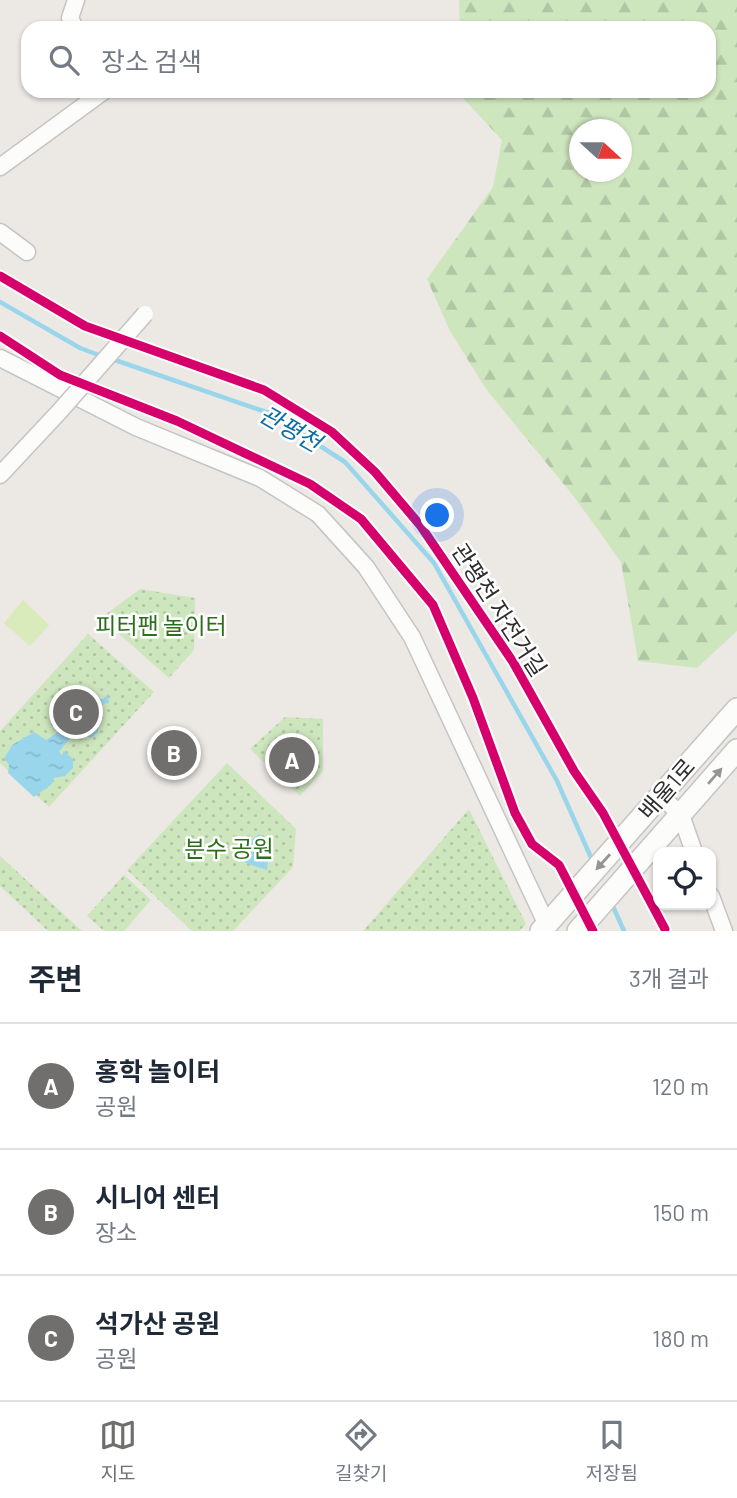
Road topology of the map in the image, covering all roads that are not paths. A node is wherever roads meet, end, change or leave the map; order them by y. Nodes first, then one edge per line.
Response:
1 (76, 0) edge
2 (72, 21) edge
3 (94, 98) edge
4 (0, 167) edge
5 (0, 232) edge
6 (27, 252) dead end
7 (145, 314) dead end
8 (0, 358) edge
9 (0, 475) edge
10 (737, 709) edge
11 (737, 750) edge
12 (655, 804) junction
13 (681, 815) junction
14 (692, 847) edge
15 (716, 909) edge
16 (547, 924) edge
17 (579, 931) edge
18 (724, 931) edge

1 - 2 street
3 - 4 street
5 - 6 street
7 - 9 street, bridge
8 - 16 street
10 - 12 main road, 배울1로
13 -> 11 main road, 배울1로
12 - 13 street
12 -> 16 main road, 배울1로
13 - 14 street
13 - 17 main road, 배울1로
15 - 18 street

